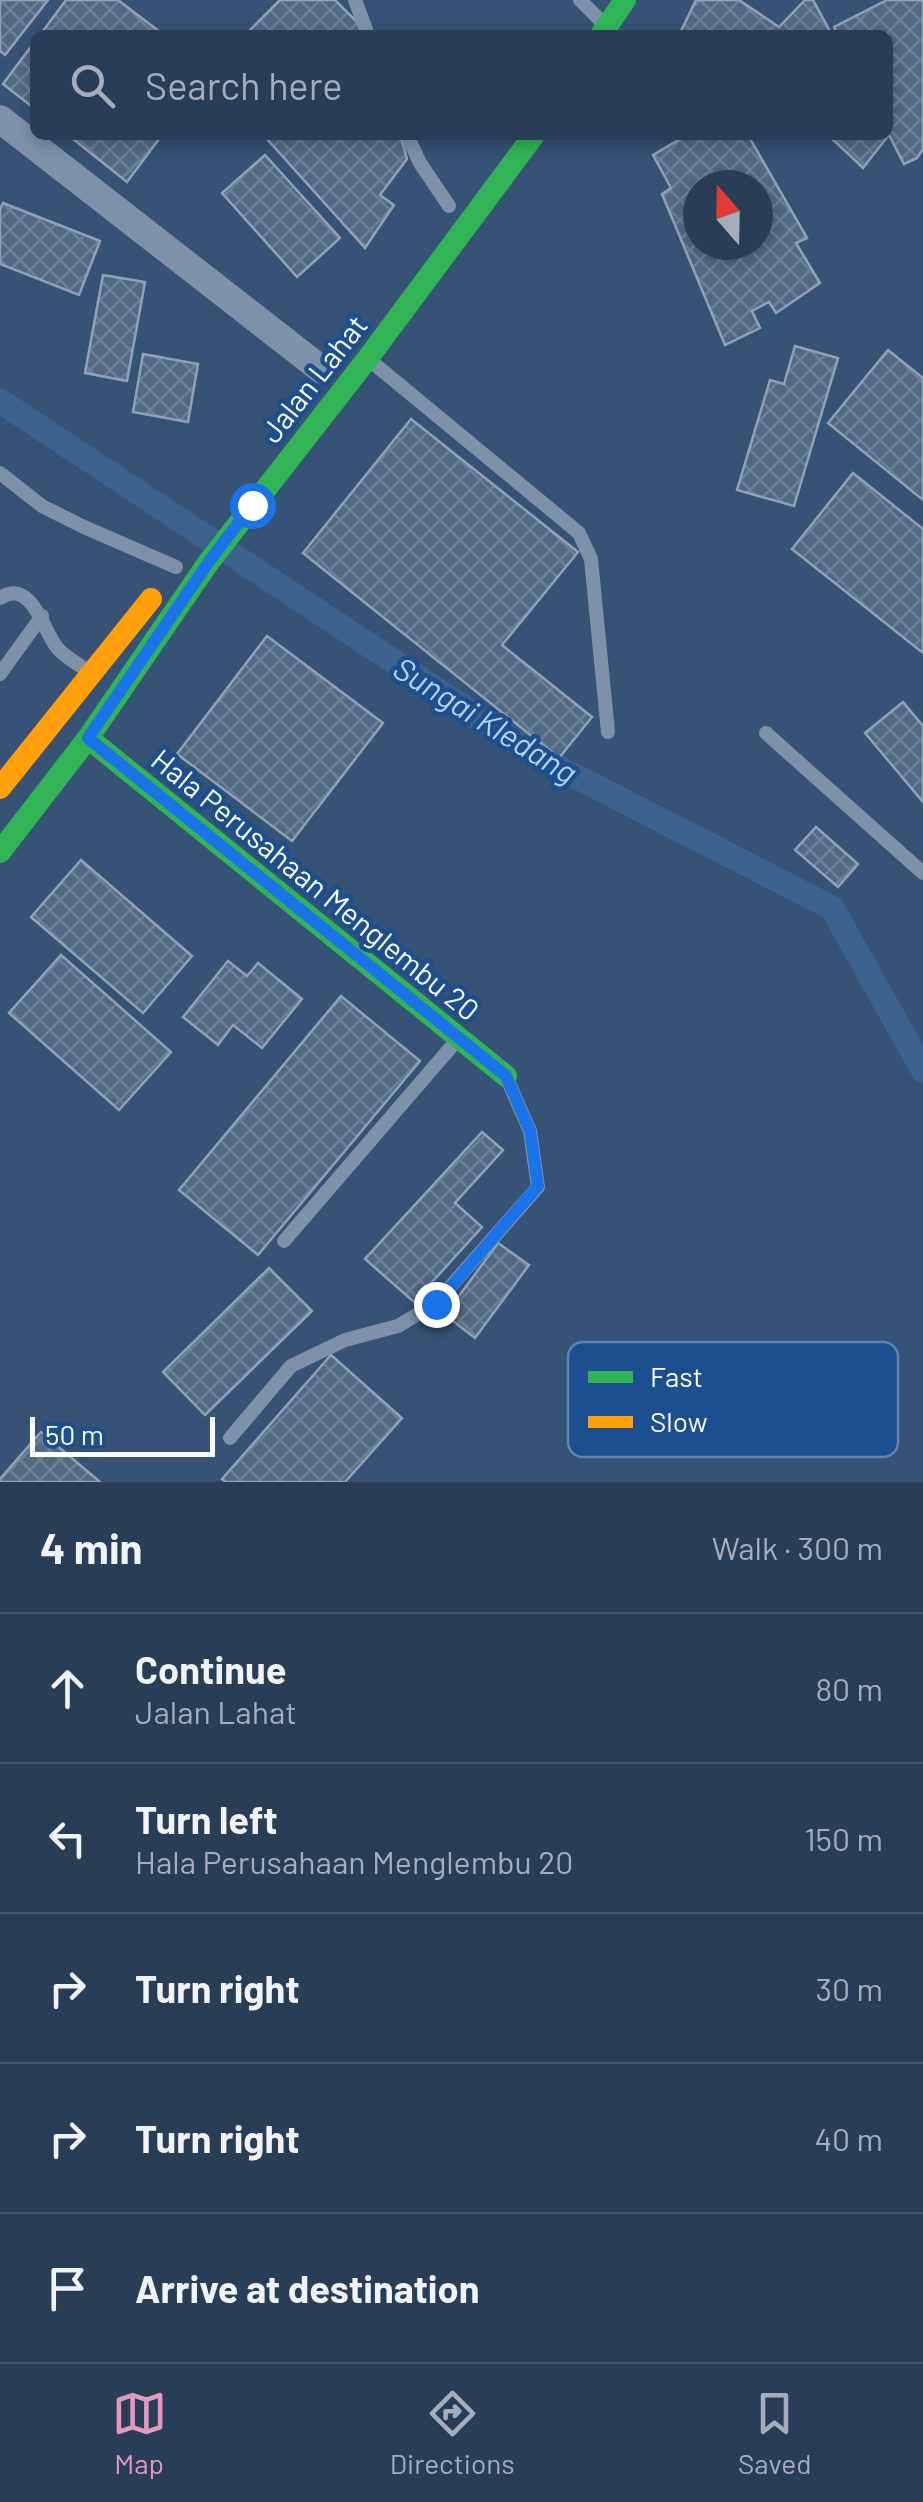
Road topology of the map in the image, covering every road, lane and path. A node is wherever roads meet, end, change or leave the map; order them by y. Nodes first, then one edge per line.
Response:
1 (355, 0) edge
2 (580, 0) edge
3 (626, 0) edge
4 (366, 30) edge
5 (602, 30) edge
6 (604, 30) edge
7 (0, 119) edge
8 (409, 140) edge
9 (530, 140) edge
10 (449, 205) dead end
11 (368, 358) junction
12 (323, 370) dead end
13 (0, 473) edge
14 (199, 555) junction
15 (176, 567) junction
16 (0, 598) edge
17 (42, 616) junction
18 (0, 674) edge
19 (91, 674) junction
20 (608, 732) dead end
21 (766, 733) dead end
22 (88, 738) junction
23 (1, 785) edge
24 (0, 852) edge
25 (923, 873) edge
26 (459, 1039) junction
27 (506, 1076) joint
28 (284, 1241) dead end
29 (230, 1438) dead end

1 - 4 lane
2 - 5 lane
3 - 6 main road
7 - 12 street
8 - 10 lane
9 - 11 main road, Jalan Lahat
11 - 14 main road, Jalan Lahat
11 - 20 lane
13 - 15 lane
14 - 15 main road, Jalan Lahat
14 - 22 main road, Jalan Lahat
15 - 19 main road, Jalan Lahat
16 - 17 lane
17 - 18 lane
17 - 19 lane
19 - 23 main road, Jalan Lahat
21 - 25 lane
22 - 24 main road, Jalan Lahat
22 - 26 main road, Hala Perusahaan Menglembu 20
26 - 27 main road, Hala Perusahaan Menglembu 20
26 - 28 lane
27 - 29 lane

